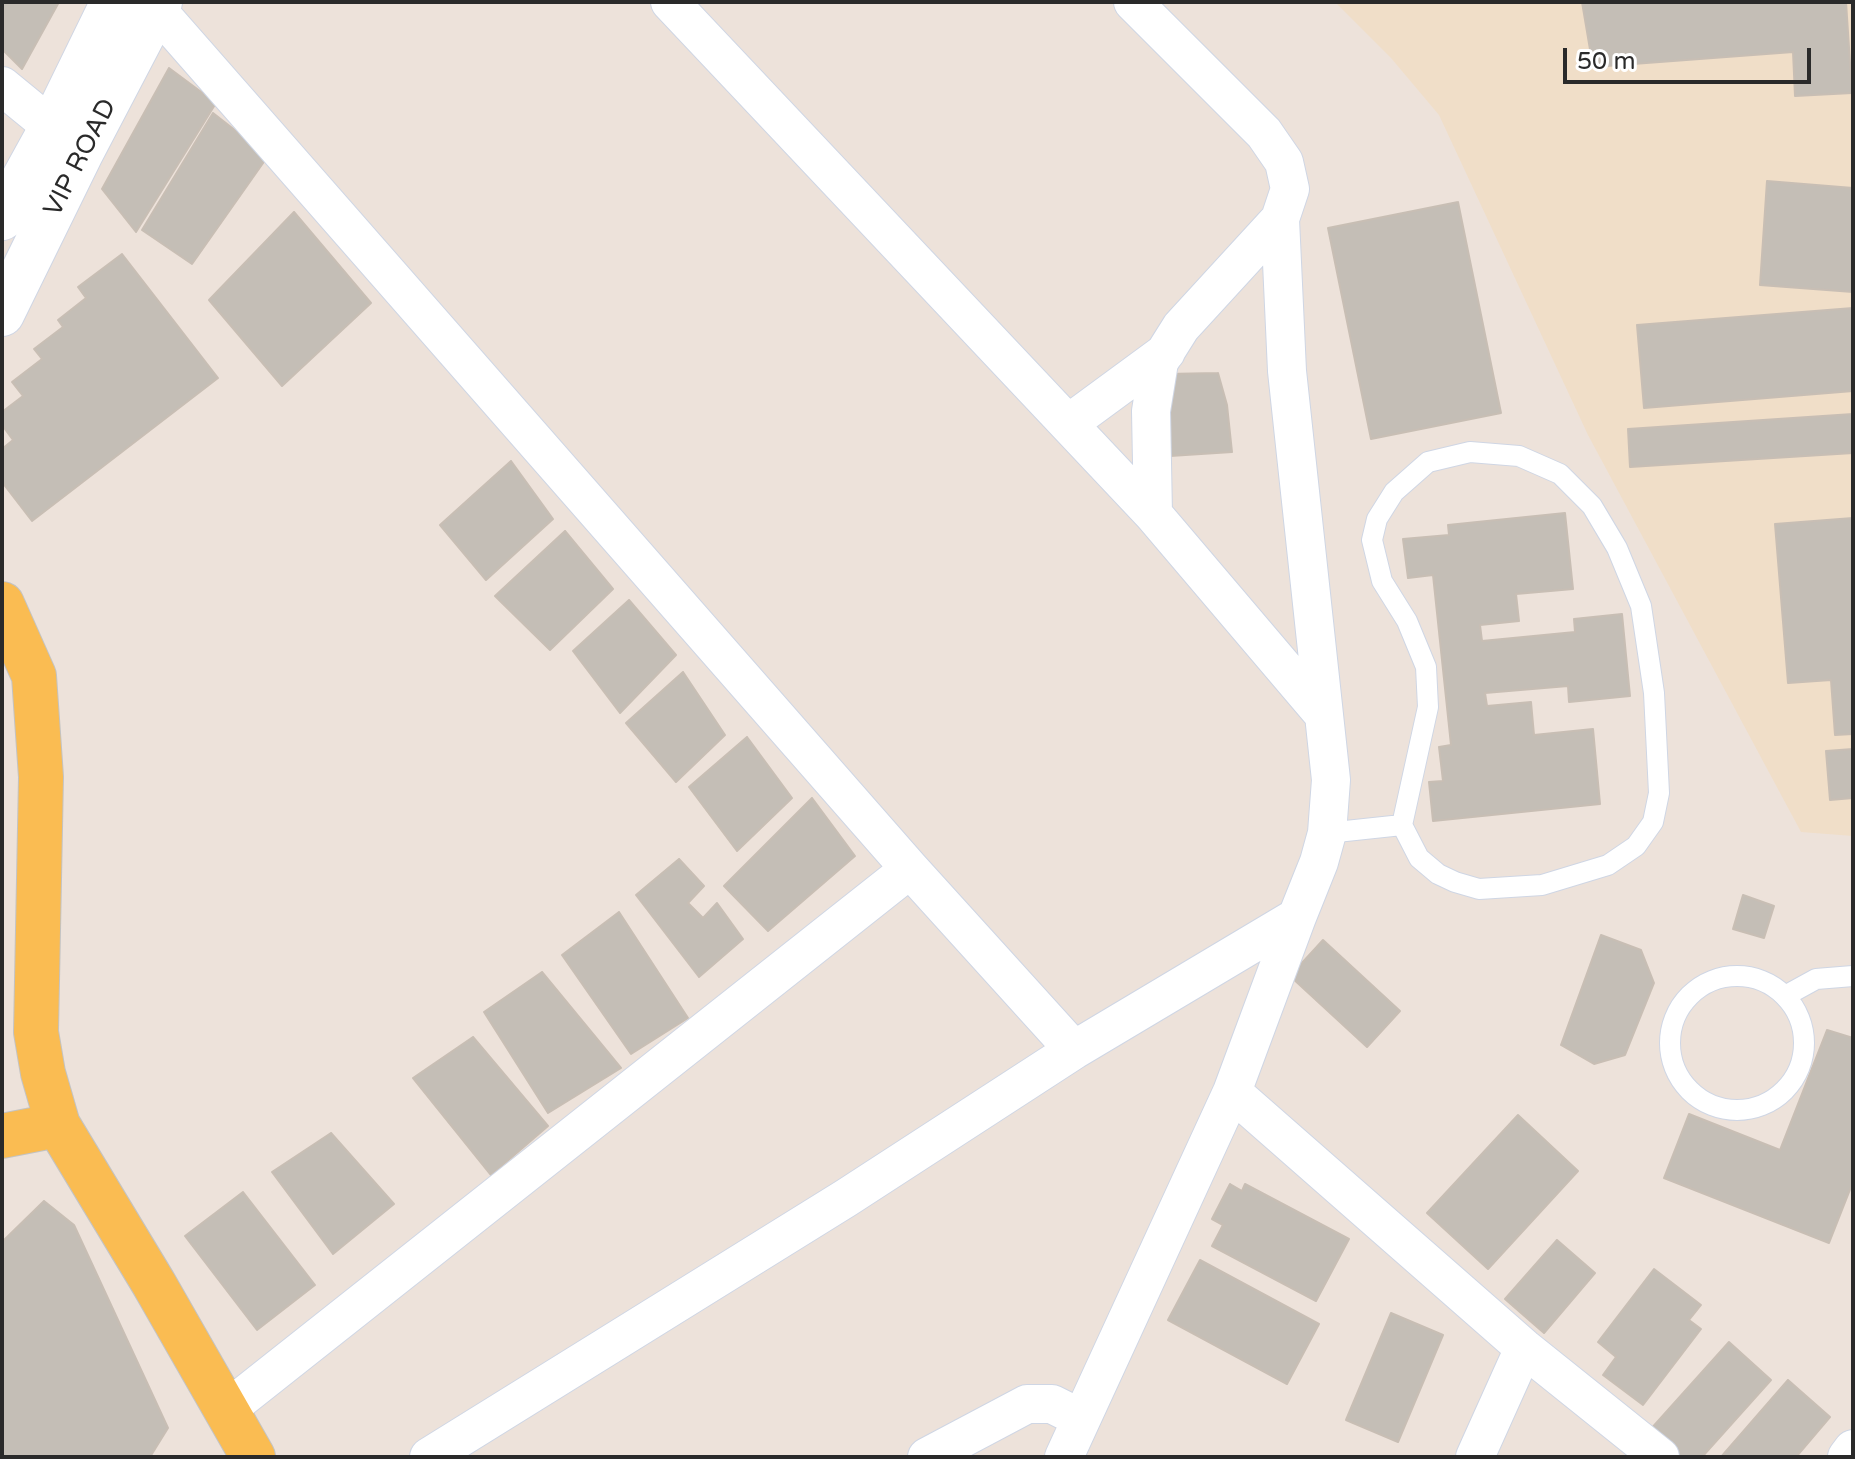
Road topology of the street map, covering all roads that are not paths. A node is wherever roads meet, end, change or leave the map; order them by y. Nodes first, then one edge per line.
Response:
1 (113, 2) edge
2 (670, 2) edge
3 (1133, 2) edge
4 (158, 6) edge
5 (2, 86) edge
6 (52, 127) junction
7 (2, 218) edge
8 (1280, 219) junction
9 (2, 314) edge
10 (1166, 352) junction
11 (1068, 424) junction
12 (1153, 514) junction
13 (2, 604) edge
14 (1323, 714) junction
15 (1412, 778) junction
16 (1425, 796) dead end
17 (1402, 825) junction
18 (1327, 833) junction
19 (910, 869) junction
20 (1297, 917) junction
21 (1853, 976) edge
22 (1785, 996) junction
23 (1074, 1050) junction
24 (1232, 1092) junction
25 (58, 1125) junction
26 (2, 1136) edge
27 (1524, 1348) junction
28 (225, 1411) junction
29 (1080, 1418) junction
30 (1853, 1449) edge
31 (253, 1457) edge
32 (429, 1457) edge
33 (927, 1457) edge
34 (1064, 1457) edge
35 (1475, 1457) edge
36 (1660, 1457) edge
37 (1847, 1457) edge

1 - 6 main road, VIP ROAD
2 - 11 street
3 - 8 street
4 - 9 main road, VIP ROAD
4 - 19 street
5 - 6 street
6 - 7 main road, VIP ROAD
8 - 10 street
8 - 14 street
10 - 11 street
10 - 12 street
11 - 12 street
12 - 14 street
13 - 25 main road
14 - 18 street
15 - 16 lane
15 - 17 lane
15 - 17 lane
17 - 18 lane
18 - 20 street
19 - 23 street
19 - 28 street
20 - 23 street
20 - 24 street
21 - 22 lane
22 - 22 lane
23 - 32 street
24 - 27 street
24 - 29 street
25 - 26 main road
25 - 28 main road
27 - 35 street
27 - 36 street
28 - 31 main road
29 - 33 street
29 - 34 street
30 - 37 street

